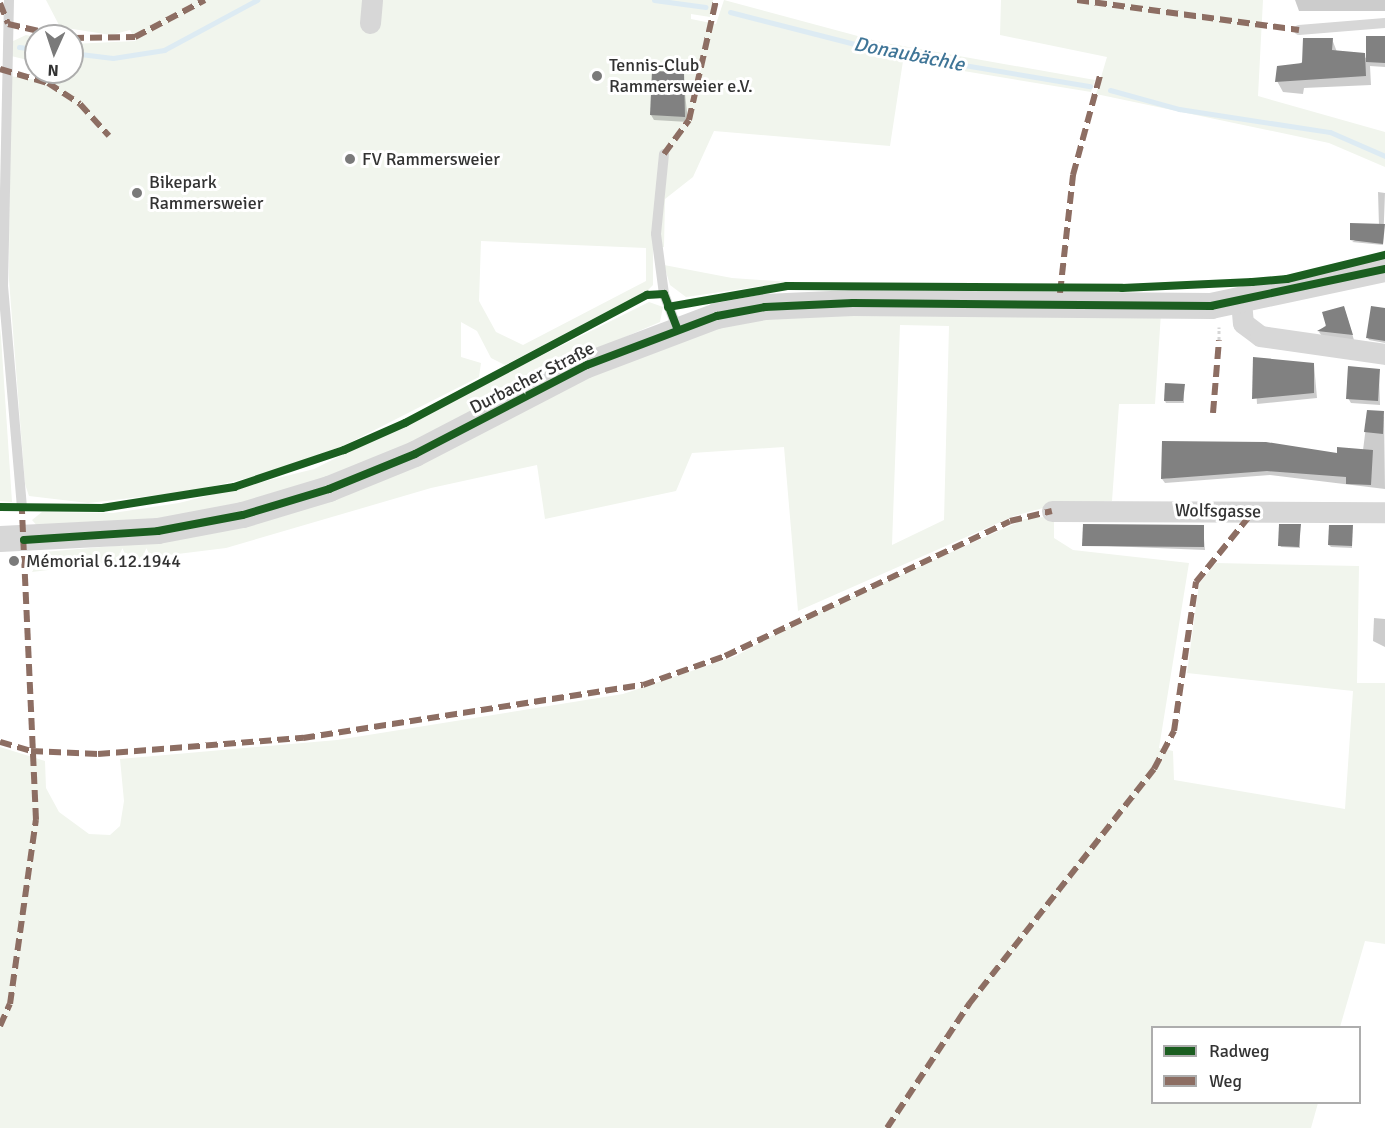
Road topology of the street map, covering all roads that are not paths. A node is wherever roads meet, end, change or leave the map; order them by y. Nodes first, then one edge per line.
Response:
1 (9, 0) edge
2 (372, 0) edge
3 (370, 23) dead end
4 (1385, 23) edge
5 (1299, 30) dead end
6 (664, 154) dead end
7 (1385, 269) edge
8 (1240, 301) junction
9 (677, 328) junction
10 (1385, 354) edge
11 (22, 507) dead end
12 (1052, 510) dead end
13 (1385, 512) edge
14 (0, 539) edge

1 - 11 lane
2 - 3 street
4 - 5 lane
6 - 9 lane
7 - 8 street, Durbacher Straße
8 - 9 street, Durbacher Straße
8 - 10 street
9 - 14 street, Durbacher Straße
12 - 13 street, Wolfsgasse

